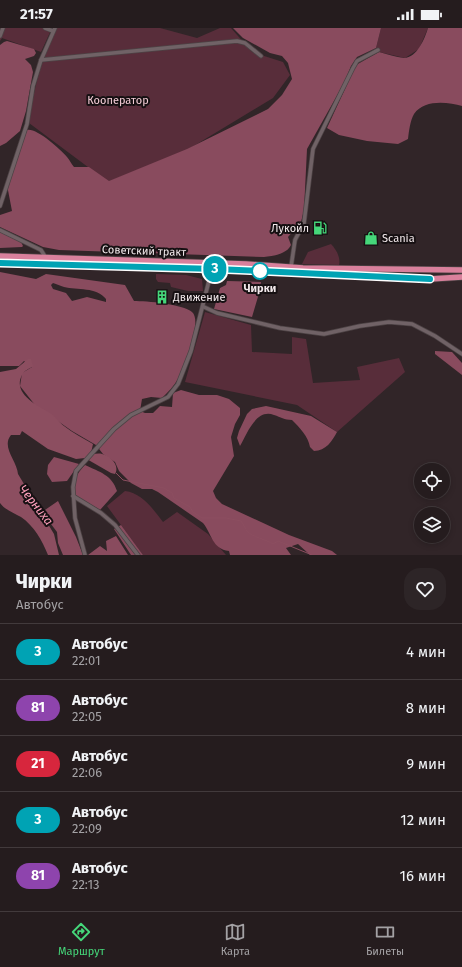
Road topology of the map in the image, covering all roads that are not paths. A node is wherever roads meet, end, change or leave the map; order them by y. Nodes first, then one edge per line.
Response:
1 (3, 28) edge
2 (45, 28) edge
3 (54, 30) edge
4 (0, 36) edge
5 (378, 50) dead end
6 (262, 56) dead end
7 (41, 60) junction
8 (0, 206) edge
9 (0, 230) edge
10 (0, 256) edge
11 (46, 258) junction
12 (0, 263) edge
13 (291, 267) junction
14 (212, 269) junction
15 (462, 270) edge
16 (462, 277) edge
17 (204, 307) junction
18 (462, 354) edge
19 (73, 496) junction
20 (85, 555) edge
21 (138, 555) edge

1 - 4 street
2 - 3 street
3 - 7 street
5 - 13 street
6 - 7 street
7 - 8 street
9 - 11 street
10 - 11 highway, Советский тракт
11 - 13 highway, Советский тракт
12 - 14 highway, Советский тракт
13 - 15 highway, Советский тракт
14 - 16 highway, Советский тракт
14 - 17 street
17 - 18 street
17 - 19 street
19 - 20 street
19 - 21 street

